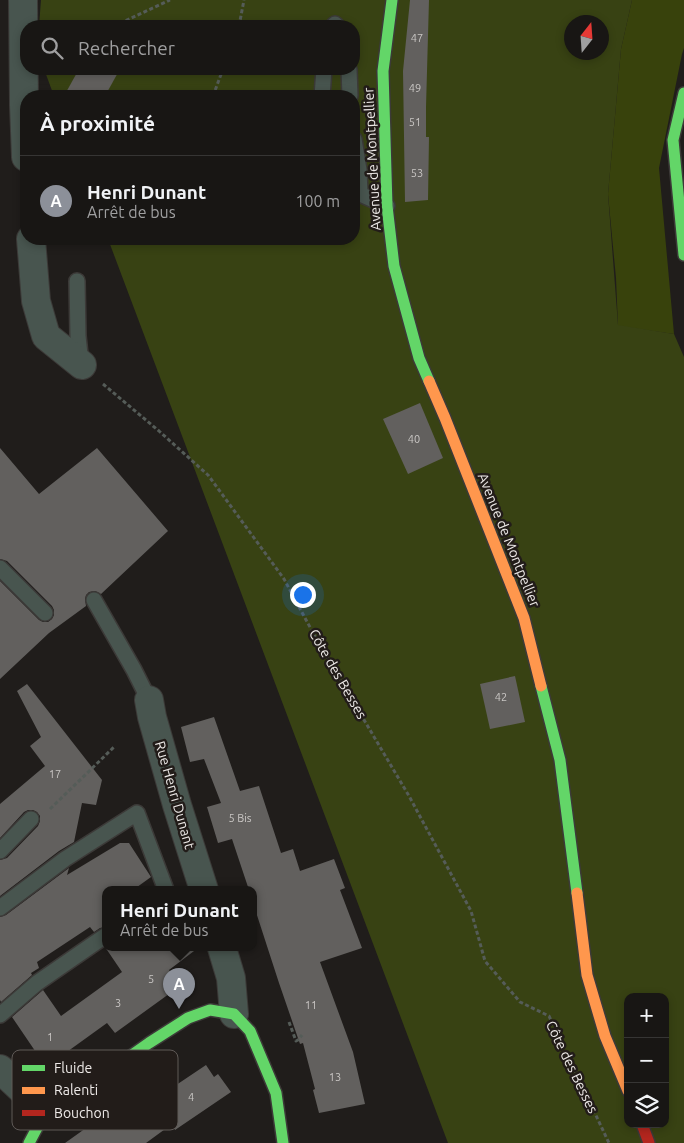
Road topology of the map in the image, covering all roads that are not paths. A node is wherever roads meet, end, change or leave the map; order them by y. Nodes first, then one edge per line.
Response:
1 (23, 0) edge
2 (392, 0) edge
3 (23, 20) edge
4 (24, 75) edge
5 (324, 75) edge
6 (349, 75) edge
7 (24, 90) edge
8 (322, 90) edge
9 (350, 90) edge
10 (684, 93) edge
11 (360, 194) edge
12 (387, 206) junction
13 (31, 245) edge
14 (684, 255) edge
15 (77, 280) dead end
16 (82, 366) joint
17 (0, 568) edge
18 (94, 600) dead end
19 (45, 613) dead end
20 (149, 700) joint
21 (31, 819) road end
22 (0, 851) edge
23 (164, 886) edge
24 (203, 886) edge
25 (0, 908) edge
26 (102, 938) edge
27 (223, 951) edge
28 (234, 1014) junction
29 (0, 1015) edge
30 (139, 1050) edge
31 (0, 1069) edge
32 (12, 1080) edge
33 (625, 1083) edge
34 (643, 1128) edge
35 (36, 1130) edge
36 (29, 1143) edge
37 (283, 1143) edge
38 (649, 1143) edge

1 - 3 street
2 - 12 main road, Avenue de Montpellier
4 - 7 street
5 - 8 lane
6 - 9 lane
10 - 14 main road
11 - 12 lane
12 - 33 main road, Avenue de Montpellier
13 - 16 street
15 - 16 lane
17 - 19 lane
18 - 20 lane
20 - 24 street, Rue Henri Dunant
21 - 22 lane
23 - 25 lane
26 - 29 lane
27 - 28 street
28 - 30 main road
28 - 37 main road
31 - 32 street
34 - 38 main road
35 - 36 main road

